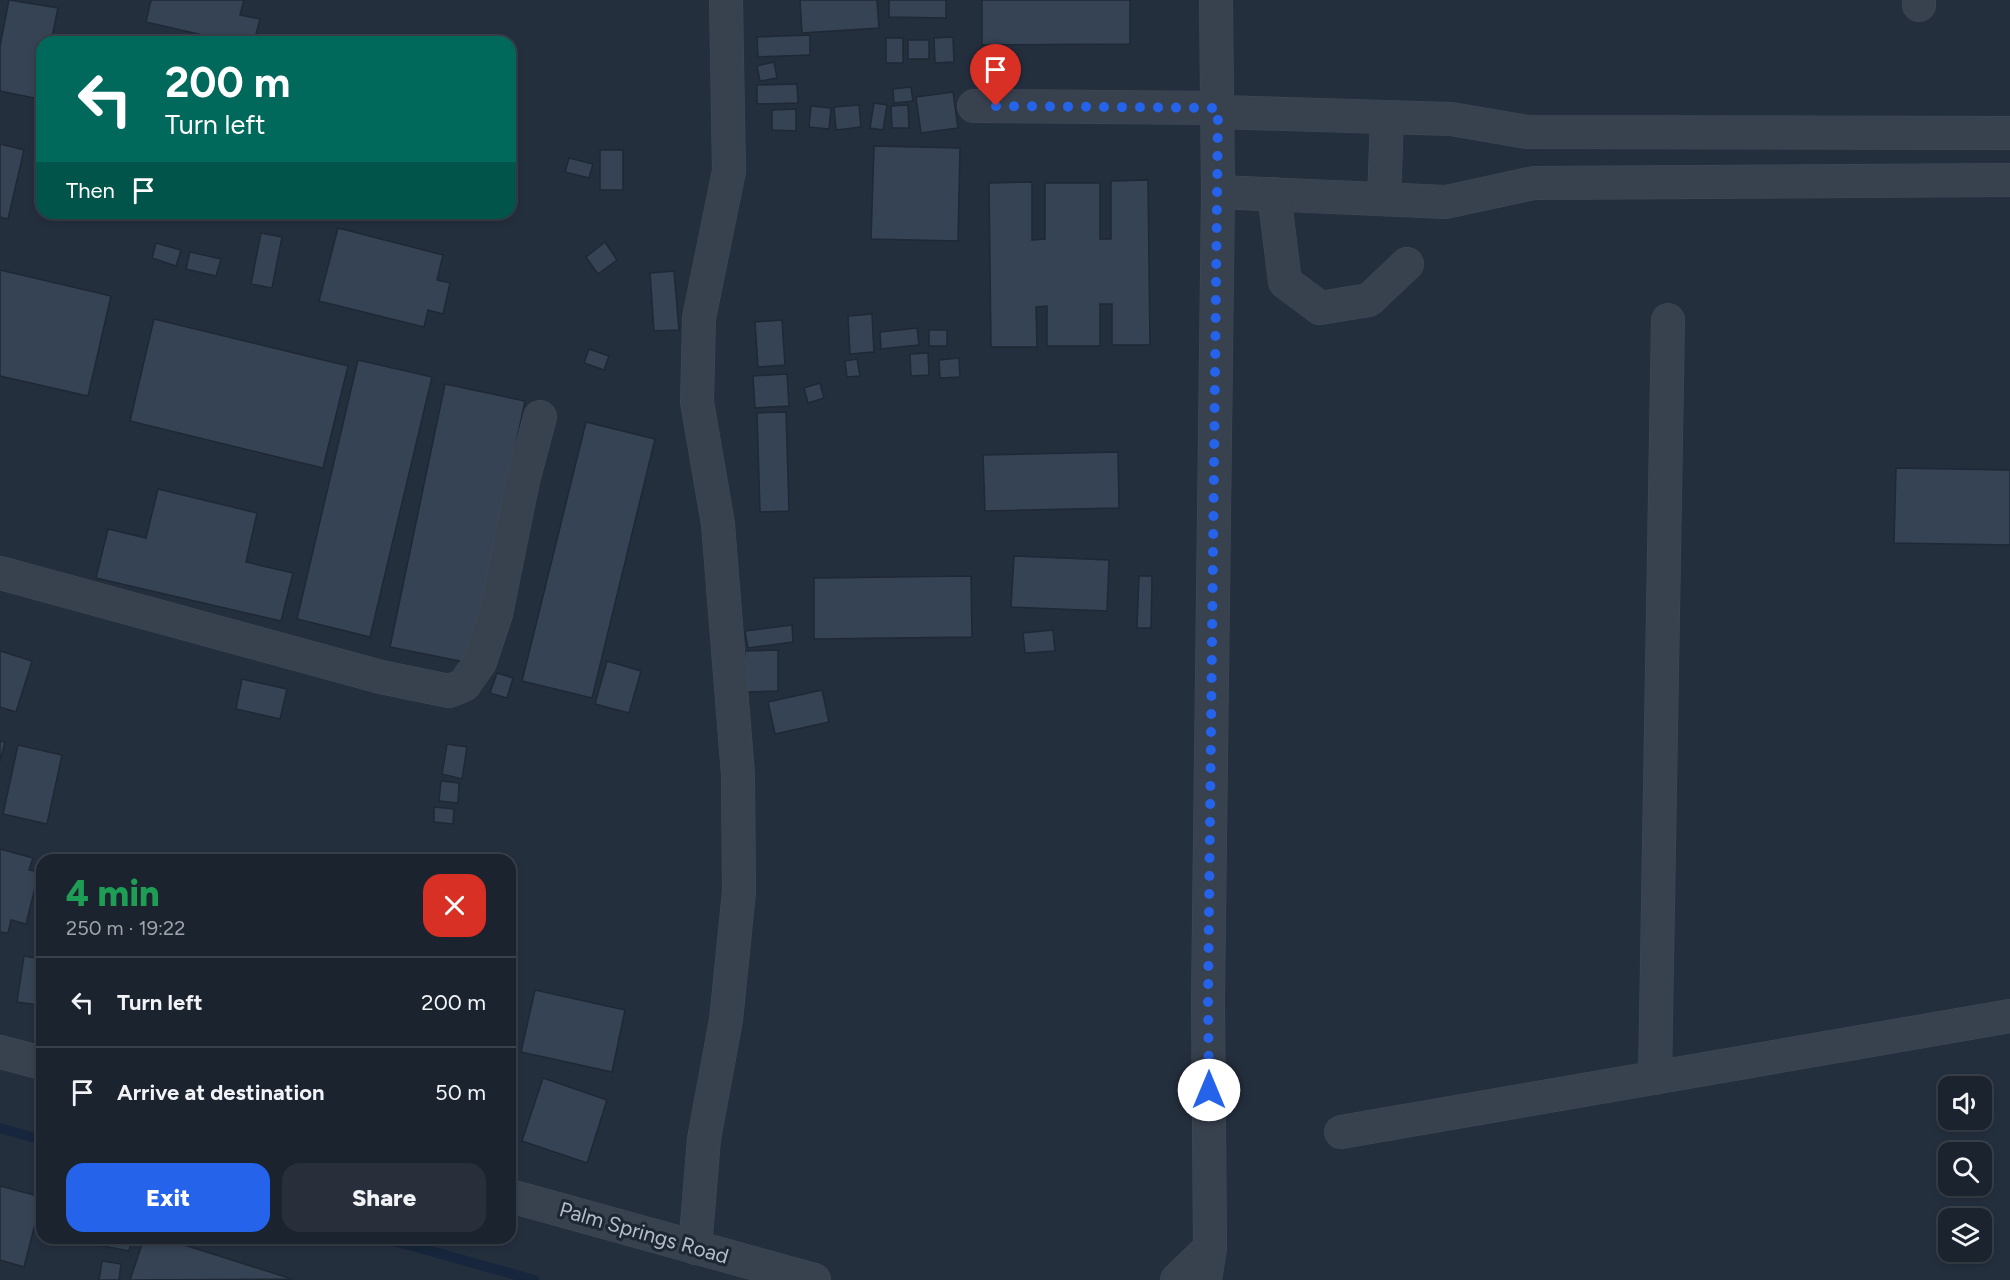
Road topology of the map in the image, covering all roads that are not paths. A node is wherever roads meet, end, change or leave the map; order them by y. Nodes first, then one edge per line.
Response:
1 (726, 0) edge
2 (1216, 0) edge
3 (974, 106) dead end
4 (1218, 110) junction
5 (1387, 117) junction
6 (2010, 133) edge
7 (2010, 180) edge
8 (1218, 192) junction
9 (1274, 194) junction
10 (1384, 199) junction
11 (1407, 264) dead end
12 (1668, 320) dead end
13 (540, 417) dead end
14 (0, 573) edge
15 (2010, 1016) edge
16 (0, 1052) edge
17 (36, 1062) edge
18 (1655, 1078) junction
19 (1341, 1132) dead end
20 (516, 1198) edge
21 (695, 1248) junction
22 (1210, 1248) junction
23 (814, 1280) edge
24 (1177, 1280) edge
25 (1206, 1280) edge

1 - 21 street
2 - 4 street
3 - 4 street
4 - 5 street
4 - 8 street
5 - 6 street
5 - 10 street
7 - 10 street
8 - 9 street
8 - 22 street
9 - 10 street
9 - 11 street
12 - 18 street
13 - 14 street
15 - 18 street
16 - 17 street
18 - 19 street
20 - 21 street, Palm Springs Road
21 - 23 street, Palm Springs Road
22 - 24 street
22 - 25 street

